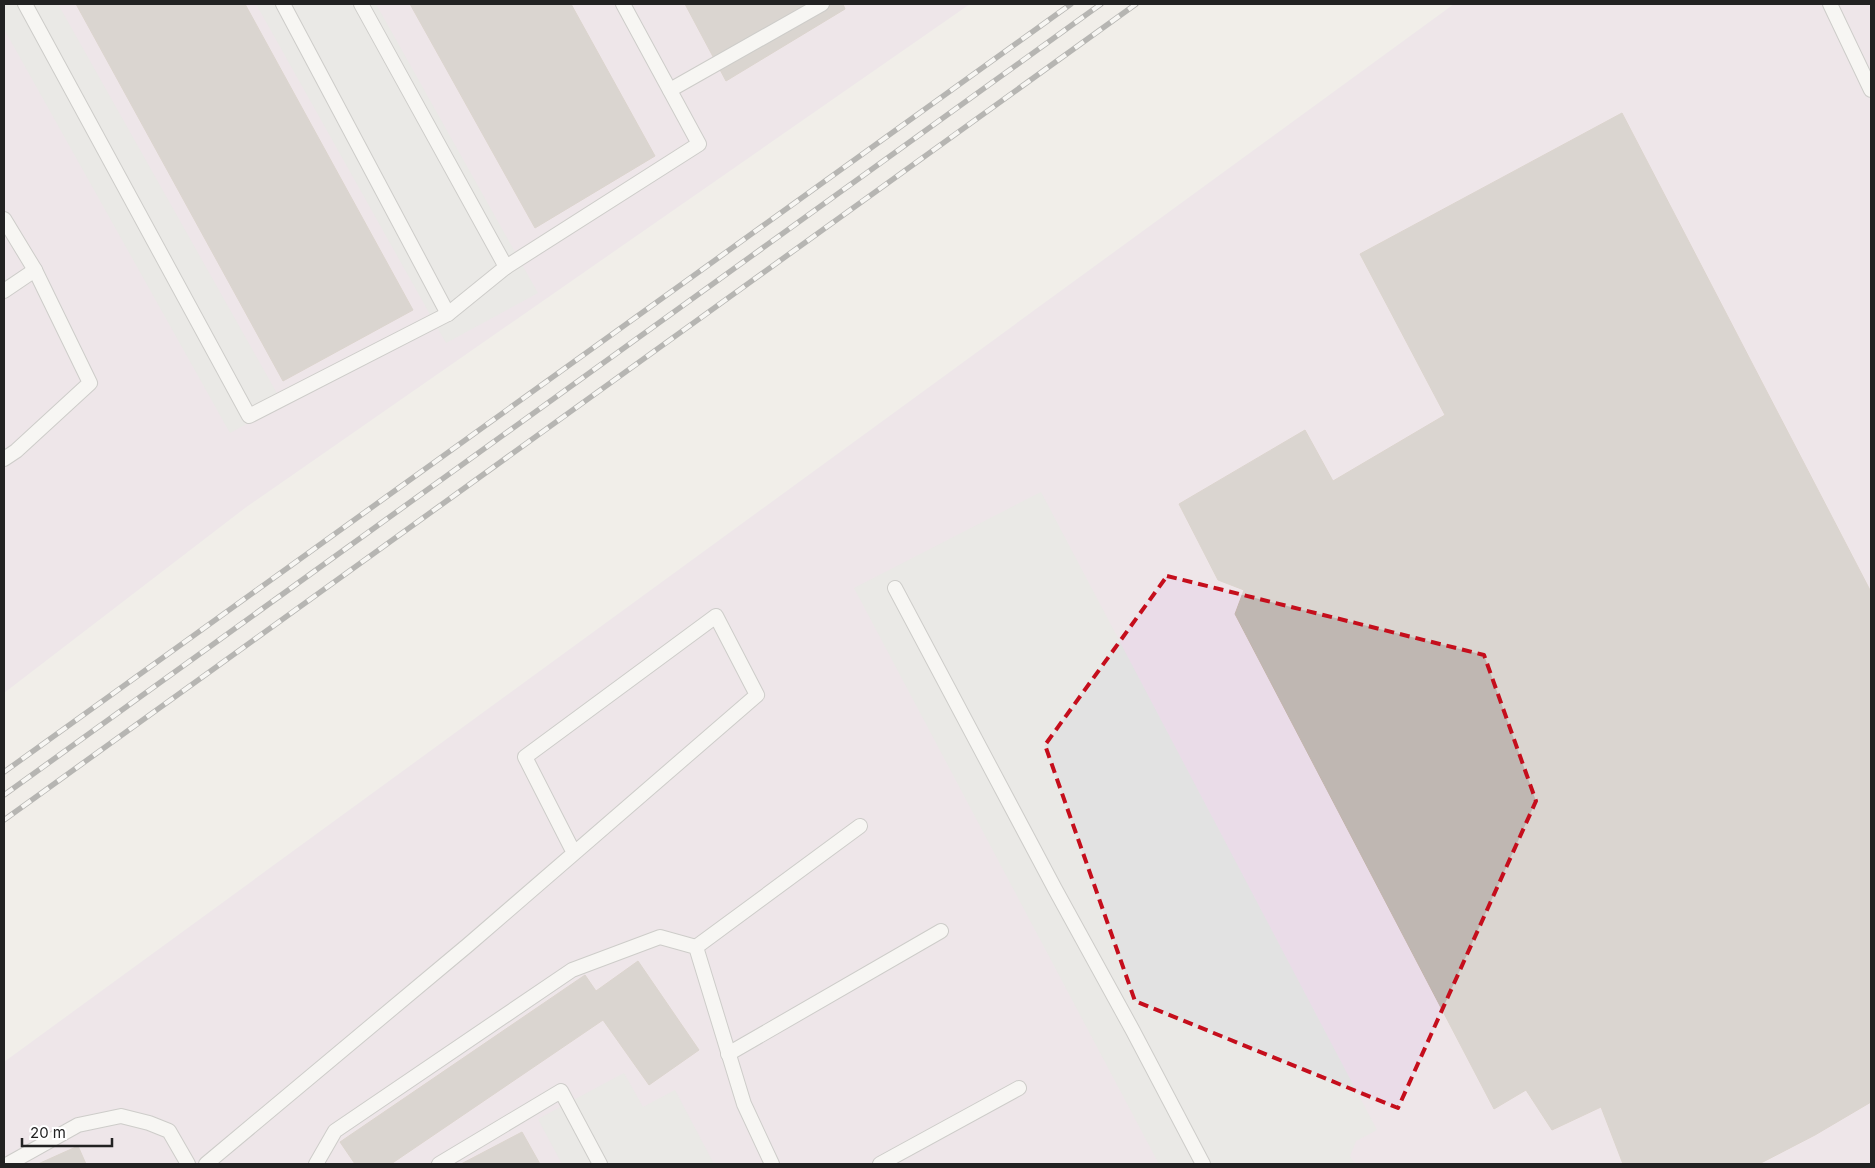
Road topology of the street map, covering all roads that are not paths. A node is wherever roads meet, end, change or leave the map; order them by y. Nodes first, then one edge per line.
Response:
1 (24, 4) edge
2 (283, 4) edge
3 (361, 4) edge
4 (623, 4) edge
5 (822, 4) edge
6 (1830, 4) edge
7 (670, 90) junction
8 (1871, 90) edge
9 (4, 219) edge
10 (506, 267) junction
11 (35, 270) junction
12 (4, 291) edge
13 (448, 314) junction
14 (4, 459) edge
15 (895, 588) dead end
16 (860, 826) dead end
17 (574, 853) junction
18 (941, 930) dead end
19 (696, 946) junction
20 (728, 1054) junction
21 (1019, 1088) dead end
22 (8, 1164) edge
23 (188, 1164) edge
24 (206, 1164) edge
25 (316, 1164) edge
26 (439, 1164) edge
27 (600, 1164) edge
28 (772, 1164) edge
29 (880, 1164) edge
30 (1203, 1164) edge

1 - 13 lane
2 - 13 lane
3 - 10 lane
4 - 7 lane
5 - 7 lane
6 - 8 lane
7 - 10 lane
9 - 11 lane
10 - 13 lane
11 - 12 lane
11 - 14 lane
15 - 30 lane
16 - 19 lane
17 - 17 lane
17 - 24 lane
18 - 20 lane
19 - 20 lane
19 - 25 lane
20 - 28 lane
21 - 29 lane
22 - 23 lane
26 - 27 lane

